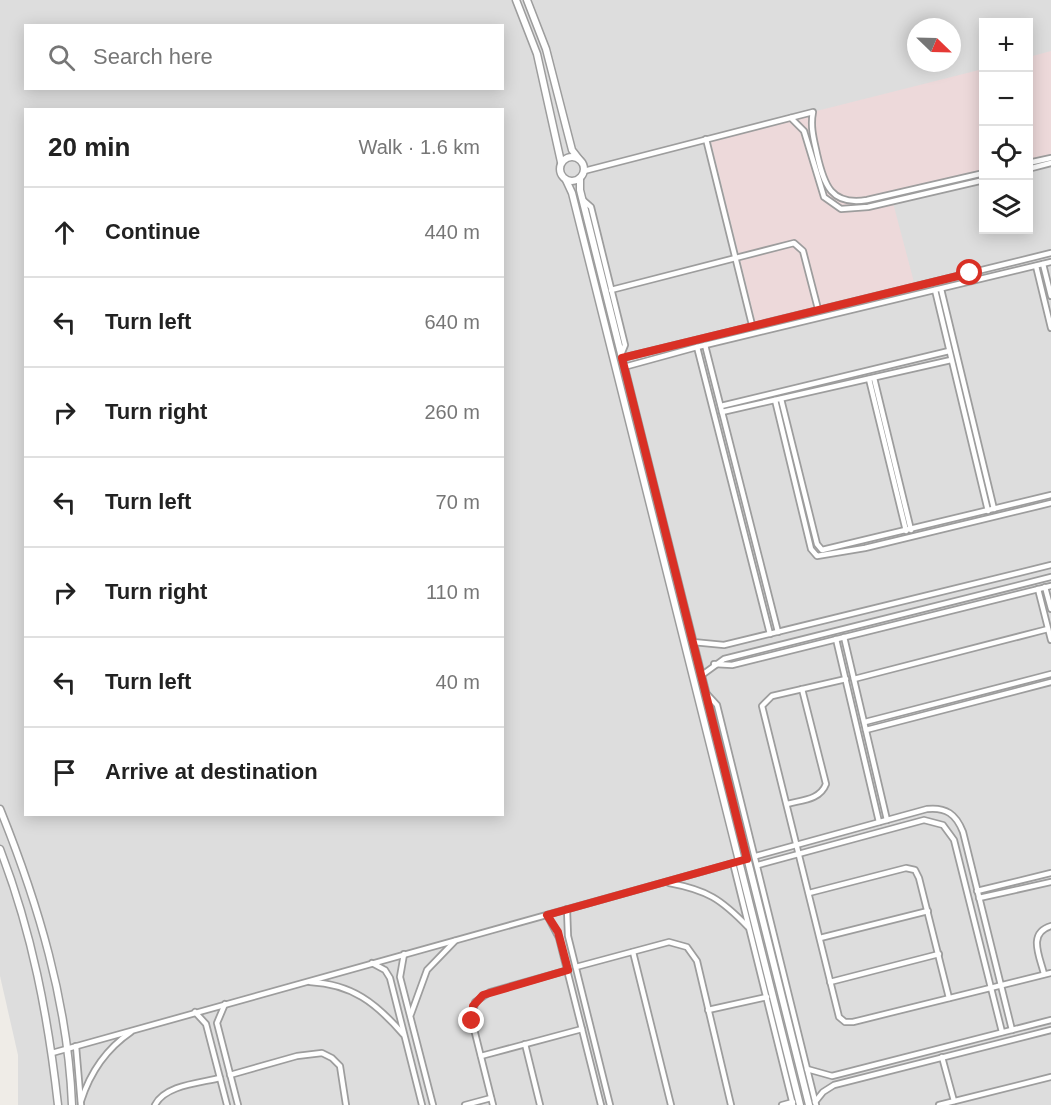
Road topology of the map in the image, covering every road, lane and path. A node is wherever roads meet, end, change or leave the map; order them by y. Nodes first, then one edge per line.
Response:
1 (516, 0) edge
2 (527, 0) edge
3 (791, 118) junction
4 (812, 129) junction
5 (804, 131) junction
6 (706, 140) junction
7 (1051, 158) edge
8 (579, 159) junction
9 (561, 162) junction
10 (1033, 162) edge
11 (1051, 164) edge
12 (1033, 168) edge
13 (584, 171) junction
14 (580, 178) junction
15 (979, 178) edge
16 (979, 178) edge
17 (566, 180) junction
18 (583, 200) junction
19 (1051, 254) edge
20 (735, 258) junction
21 (1051, 262) edge
22 (1043, 264) junction
23 (1036, 266) junction
24 (941, 289) junction
25 (611, 290) junction
26 (935, 290) junction
27 (1051, 296) edge
28 (818, 309) junction
29 (752, 325) junction
30 (1051, 328) edge
31 (705, 345) junction
32 (697, 347) junction
33 (949, 351) junction
34 (621, 356) junction
35 (951, 360) junction
36 (624, 367) junction
37 (871, 379) junction
38 (778, 400) junction
39 (722, 409) junction
40 (1051, 495) edge
41 (1051, 503) edge
42 (994, 509) junction
43 (988, 511) junction
44 (909, 531) junction
45 (1051, 565) edge
46 (1051, 577) edge
47 (1041, 579) junction
48 (1045, 587) edge
49 (1051, 609) edge
50 (1048, 629) junction
51 (778, 632) junction
52 (770, 634) junction
53 (844, 637) junction
54 (836, 639) junction
55 (1051, 640) edge
56 (693, 642) junction
57 (736, 642) junction
58 (739, 654) junction
59 (714, 664) junction
60 (1051, 674) edge
61 (702, 675) junction
62 (846, 679) junction
63 (854, 679) junction
64 (1051, 682) edge
65 (802, 689) junction
66 (706, 693) junction
67 (865, 722) junction
68 (867, 730) junction
69 (787, 804) junction
70 (0, 809) edge
71 (887, 820) junction
72 (879, 822) junction
73 (798, 844) junction
74 (0, 849) edge
75 (800, 854) junction
76 (756, 856) junction
77 (747, 859) junction
78 (736, 862) junction
79 (758, 865) junction
80 (1051, 873) edge
81 (666, 882) junction
82 (1051, 882) edge
83 (978, 891) junction
84 (809, 893) junction
85 (979, 898) junction
86 (567, 909) junction
87 (928, 911) junction
88 (547, 915) junction
89 (1051, 926) edge
90 (750, 929) junction
91 (820, 938) junction
92 (457, 939) junction
93 (633, 952) junction
94 (404, 954) junction
95 (939, 954) junction
96 (372, 963) junction
97 (576, 967) junction
98 (568, 970) junction
99 (1051, 973) edge
100 (1044, 974) junction
101 (400, 975) junction
102 (389, 976) junction
103 (304, 982) junction
104 (830, 982) junction
105 (1001, 985) junction
106 (991, 987) junction
107 (767, 997) junction
108 (949, 998) junction
109 (225, 1003) junction
110 (59, 1004) junction
111 (46, 1007) junction
112 (708, 1010) junction
113 (195, 1012) junction
114 (410, 1016) junction
115 (1051, 1020) edge
116 (218, 1026) junction
117 (135, 1029) junction
118 (207, 1029) junction
119 (582, 1029) junction
120 (778, 1030) junction
121 (1012, 1030) junction
122 (1051, 1030) edge
123 (1002, 1032) junction
124 (404, 1036) junction
125 (525, 1044) junction
126 (76, 1046) junction
127 (66, 1049) junction
128 (52, 1053) junction
129 (481, 1056) junction
130 (942, 1057) junction
131 (807, 1069) junction
132 (848, 1072) junction
133 (230, 1075) junction
134 (1051, 1077) edge
135 (220, 1078) junction
136 (851, 1080) junction
137 (419, 1094) junction
138 (491, 1098) junction
139 (954, 1101) junction
140 (81, 1103) edge
141 (793, 1104) edge
142 (814, 1104) edge
143 (58, 1105) edge
144 (72, 1105) edge
145 (155, 1105) edge
146 (227, 1105) edge
147 (238, 1105) edge
148 (346, 1105) edge
149 (417, 1105) edge
150 (422, 1105) edge
151 (433, 1105) edge
152 (465, 1105) edge
153 (493, 1105) edge
154 (540, 1105) edge
155 (602, 1105) edge
156 (610, 1105) edge
157 (671, 1105) edge
158 (731, 1105) edge
159 (782, 1105) edge
160 (800, 1105) edge
161 (939, 1105) edge

1 - 9 street
2 - 8 street
3 - 4 street
3 - 5 street
3 - 6 street
4 - 5 street
4 - 15 street
5 - 16 street
6 - 13 street
6 - 20 street
7 - 10 street
8 - 9 street
8 - 13 street
9 - 17 street
11 - 12 street
13 - 14 street
14 - 17 street
14 - 18 street
17 - 78 street
18 - 25 street
18 - 34 street
19 - 28 street
20 - 25 street
20 - 28 street
20 - 29 street
21 - 22 street
22 - 23 street
22 - 27 street
23 - 24 street
23 - 30 street
24 - 26 street
24 - 42 street
25 - 34 street
26 - 31 street
26 - 33 street
28 - 29 street
29 - 34 street
31 - 32 street
31 - 39 street
32 - 36 street
32 - 52 street
33 - 35 street
33 - 39 street
34 - 36 street
35 - 37 street
35 - 43 street
36 - 56 street
37 - 38 street
37 - 44 street
38 - 39 street
38 - 41 street
38 - 44 street
39 - 51 street
40 - 42 street
42 - 43 street
43 - 44 street
45 - 51 street
46 - 47 street
47 - 48 street
47 - 58 street
48 - 49 street
48 - 50 street
48 - 53 street
50 - 55 street
50 - 63 street
51 - 52 street
52 - 57 street
53 - 54 street
53 - 63 street
54 - 59 street
54 - 62 street
56 - 57 street
56 - 61 street
57 - 58 street
58 - 59 street
59 - 61 street
60 - 67 street
61 - 66 street
62 - 65 street
62 - 72 street
63 - 67 street
64 - 68 street
65 - 69 street
65 - 69 street
66 - 76 street
66 - 77 street
67 - 68 street
68 - 71 street
69 - 73 street
70 - 110 street
71 - 72 street
71 - 83 street
72 - 73 street
73 - 75 street
73 - 76 street
74 - 111 street
75 - 79 street
75 - 84 street
75 - 106 street
76 - 79 street
77 - 78 street
77 - 142 street
78 - 81 street
78 - 90 street
78 - 120 street
79 - 131 street
80 - 83 street
81 - 86 street
81 - 90 street
82 - 85 street
83 - 85 street
84 - 87 street
84 - 91 street
85 - 105 street
86 - 88 street
86 - 97 street
87 - 91 street
87 - 95 street
88 - 92 street
88 - 98 street
89 - 100 street
90 - 107 street
91 - 104 street
92 - 94 street
92 - 114 street
93 - 97 street
93 - 112 street
93 - 157 street
94 - 96 street
94 - 101 street
95 - 104 street
95 - 108 street
96 - 102 street
96 - 103 street
97 - 156 street
98 - 119 street
98 - 129 street
99 - 100 street
100 - 105 street
101 - 102 street
101 - 114 street
102 - 124 street
103 - 109 street
103 - 124 street
104 - 108 street
105 - 106 street
105 - 121 street
106 - 108 street
106 - 123 street
107 - 112 street
107 - 120 street
109 - 113 street
109 - 116 street
110 - 111 street
110 - 127 street
111 - 128 street
112 - 158 street
113 - 117 street
113 - 118 street
114 - 151 street
115 - 121 street
116 - 118 street
116 - 133 street
117 - 126 street
117 - 140 street
118 - 135 street
119 - 125 street
119 - 155 street
120 - 141 street
120 - 160 street
121 - 123 street
122 - 130 street
123 - 132 street
124 - 137 street
125 - 129 street
125 - 154 street
126 - 127 street
126 - 140 street
127 - 128 street
127 - 144 street
128 - 143 street
129 - 138 street
130 - 136 street
130 - 139 street
131 - 132 street
131 - 142 street
132 - 136 street
133 - 147 street
133 - 148 street
134 - 139 street
135 - 145 street
135 - 146 street
136 - 142 street
137 - 149 street
137 - 150 street
138 - 152 street
138 - 153 street
139 - 161 street
141 - 159 street

